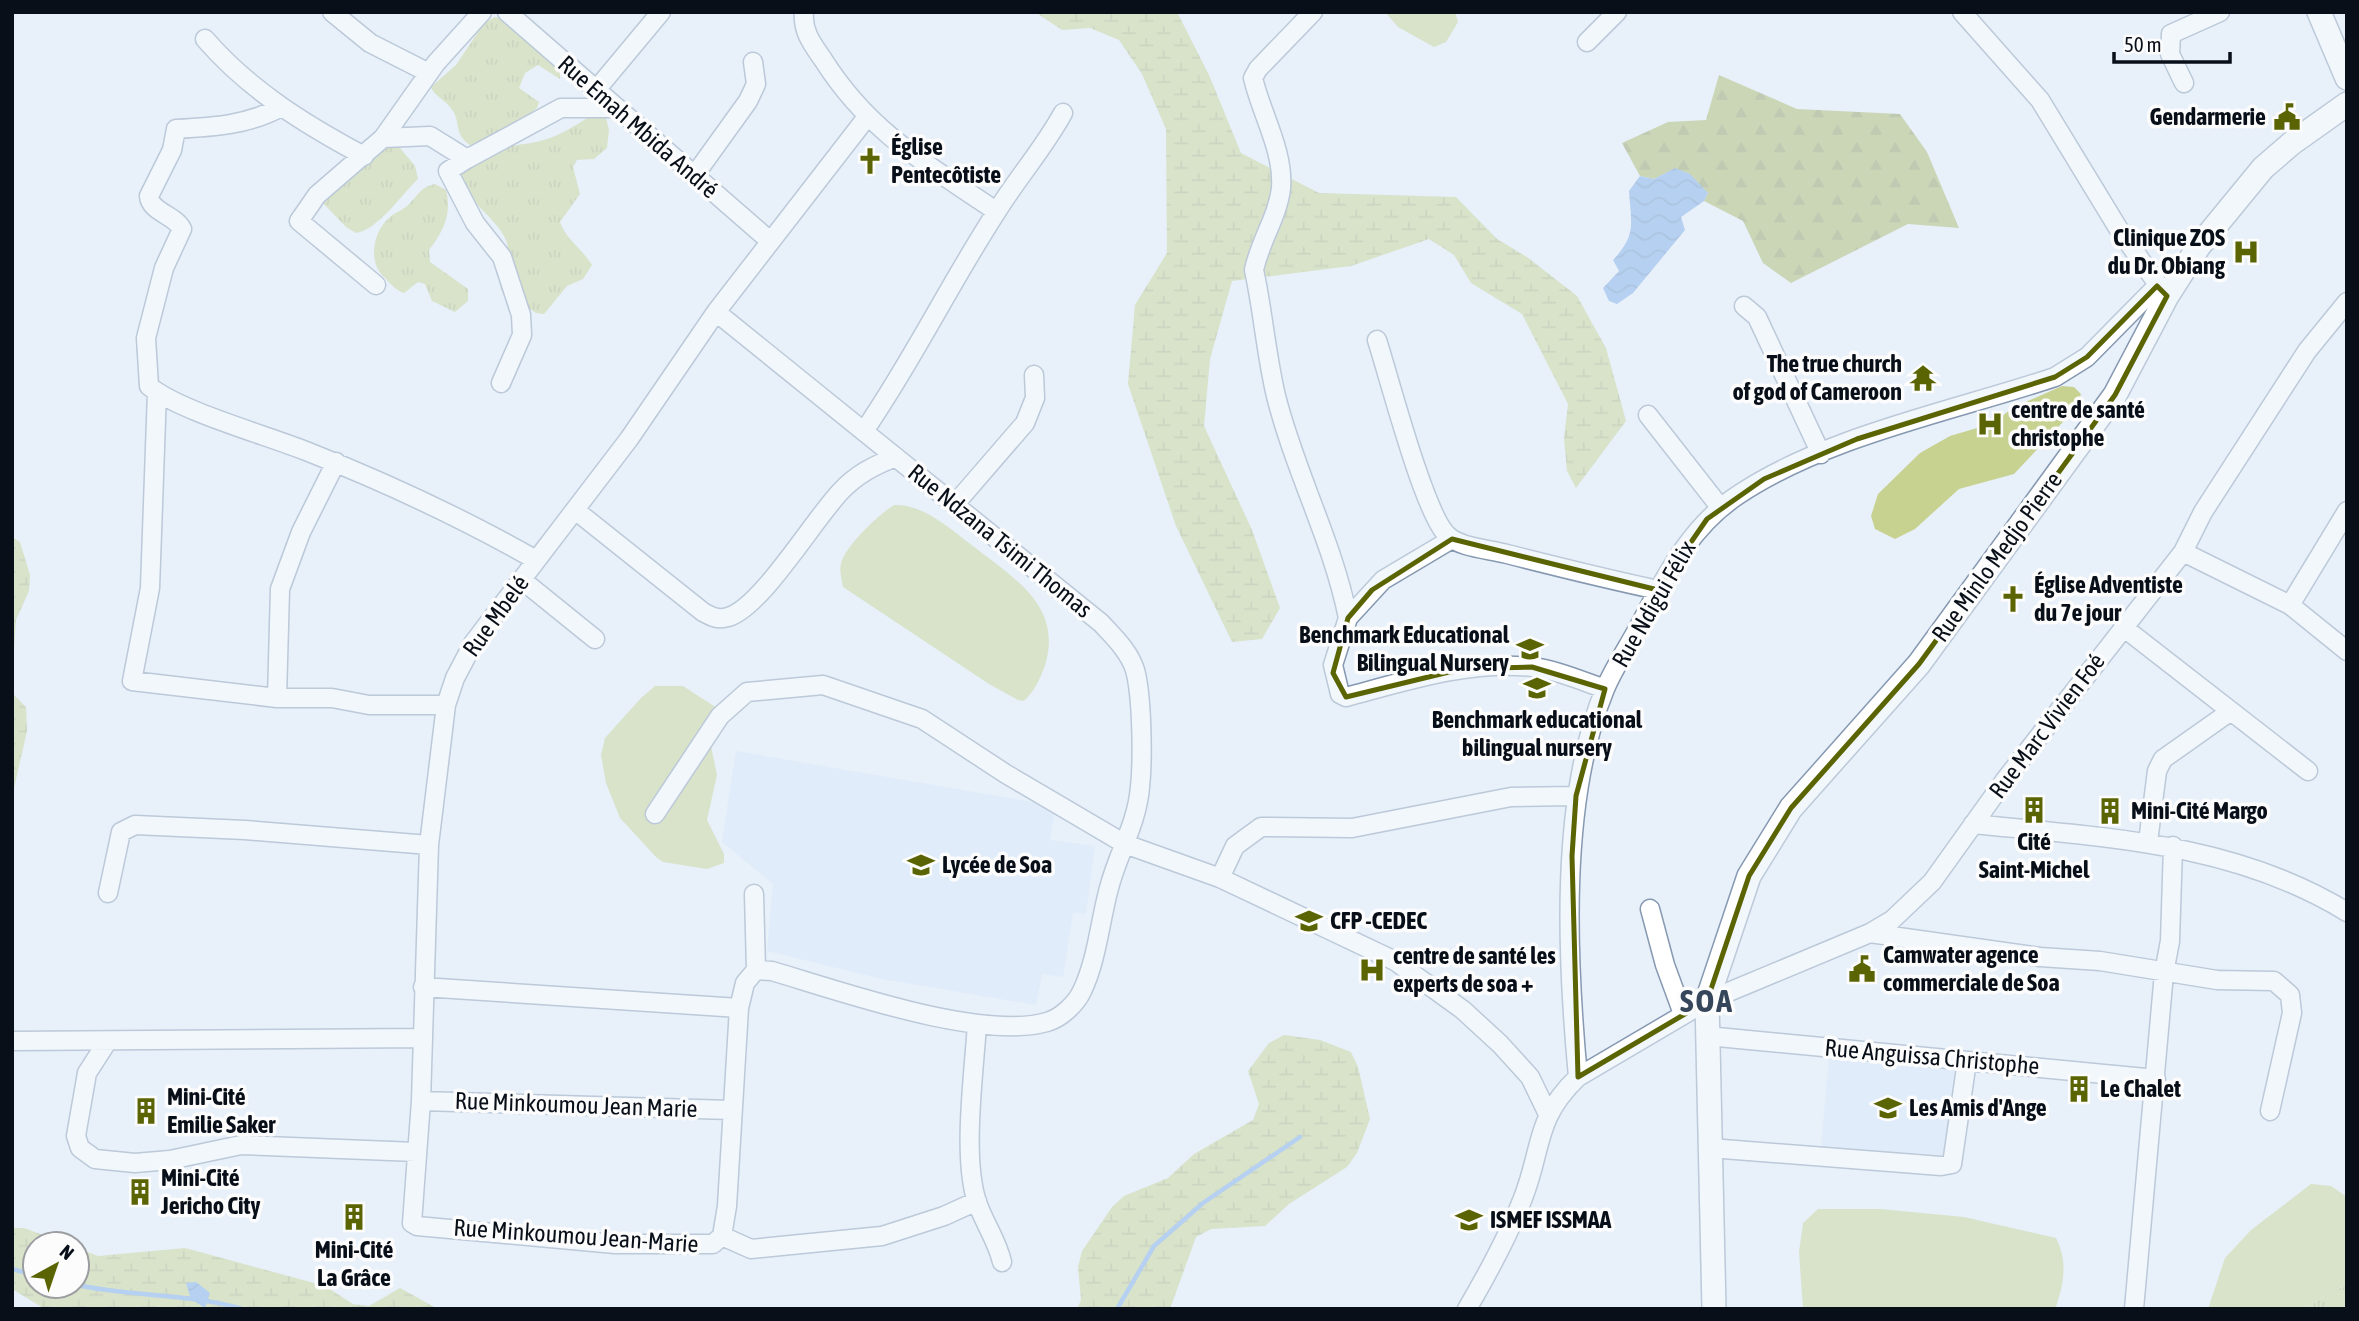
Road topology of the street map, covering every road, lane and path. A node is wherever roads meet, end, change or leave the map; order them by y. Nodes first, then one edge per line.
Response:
1 (332, 12) edge
2 (482, 12) edge
3 (508, 12) edge
4 (661, 12) edge
5 (804, 12) edge
6 (1313, 12) edge
7 (1617, 12) edge
8 (1962, 12) edge
9 (2220, 12) edge
10 (2319, 12) edge
11 (205, 39) dead end
12 (1587, 42) dead end
13 (753, 62) dead end
14 (429, 73) junction
15 (2347, 78) edge
16 (2184, 83) dead end
17 (596, 90) junction
18 (2347, 104) edge
19 (281, 107) junction
20 (616, 108) junction
21 (1063, 113) dead end
22 (867, 117) junction
23 (383, 138) junction
24 (364, 156) junction
25 (467, 159) junction
26 (694, 176) junction
27 (996, 211) junction
28 (770, 241) junction
29 (376, 285) dead end
30 (2162, 291) junction
31 (2347, 302) edge
32 (1744, 306) dead end
33 (716, 312) junction
34 (1377, 340) dead end
35 (1034, 374) dead end
36 (501, 383) dead end
37 (156, 392) junction
38 (1648, 415) dead end
39 (864, 430) junction
40 (1821, 454) junction
41 (896, 457) junction
42 (336, 462) junction
43 (955, 504) junction
44 (1720, 507) junction
45 (575, 510) junction
46 (2347, 511) edge
47 (1452, 539) junction
48 (2183, 552) junction
49 (536, 560) junction
50 (522, 580) junction
51 (1658, 590) junction
52 (2290, 605) junction
53 (1348, 618) junction
54 (2123, 627) junction
55 (595, 639) dead end
56 (2347, 651) edge
57 (1605, 689) junction
58 (276, 698) junction
59 (446, 705) junction
60 (2231, 711) junction
61 (2308, 771) dead end
62 (1576, 796) junction
63 (655, 814) dead end
64 (1973, 824) junction
65 (2148, 842) junction
66 (1125, 844) junction
67 (429, 845) junction
68 (2172, 846) junction
69 (1220, 878) junction
70 (108, 893) dead end
71 (754, 894) dead end
72 (1650, 909) dead end
73 (2347, 912) edge
74 (1870, 933) junction
75 (756, 970) junction
76 (2164, 974) junction
77 (423, 987) junction
78 (1707, 1001) junction
79 (739, 1008) junction
80 (1683, 1014) junction
81 (976, 1024) junction
82 (1707, 1036) junction
83 (423, 1038) junction
84 (12, 1041) edge
85 (107, 1042) junction
86 (1967, 1061) junction
87 (1578, 1077) junction
88 (2156, 1079) junction
89 (421, 1101) junction
90 (731, 1110) junction
91 (2270, 1111) dead end
92 (1548, 1112) junction
93 (1710, 1148) junction
94 (416, 1152) junction
95 (977, 1201) junction
96 (412, 1223) joint
97 (722, 1236) junction
98 (1002, 1262) dead end
99 (1467, 1309) edge
100 (1714, 1309) edge
101 (2134, 1309) edge

1 - 14 street
2 - 14 street
3 - 17 street, Rue Emah Mbida André
4 - 17 street
5 - 22 street
6 - 53 street
7 - 12 street
8 - 30 street
9 - 16 street
10 - 15 street
11 - 19 street
13 - 26 street
14 - 23 street
17 - 20 street, Rue Emah Mbida André
18 - 30 street, Rue Minlo Medjo Pierre
19 - 24 street
19 - 37 street
20 - 25 street
20 - 26 street, Rue Emah Mbida André
21 - 27 street
22 - 27 street
22 - 28 street, Rue Mbelé
23 - 24 street
23 - 25 street
24 - 29 street
25 - 36 street
26 - 28 street, Rue Emah Mbida André
27 - 39 street
28 - 33 street, Rue Mbelé
30 - 40 street, Rue Ndigui Félix
30 - 78 street, Rue Minlo Medjo Pierre
31 - 48 street, Rue Marc Vivien Foé
32 - 40 street
33 - 39 street, Rue Ndzana Tsimi Thomas
33 - 45 street, Rue Mbelé
34 - 47 street
35 - 43 street
37 - 42 street
37 - 58 street
38 - 44 street
39 - 41 street, Rue Ndzana Tsimi Thomas
40 - 44 street, Rue Ndigui Félix
41 - 43 street, Rue Ndzana Tsimi Thomas
41 - 45 street
42 - 49 street
42 - 58 street
43 - 66 street, Rue Ndzana Tsimi Thomas
44 - 51 street, Rue Ndigui Félix
45 - 49 street, Rue Mbelé
46 - 52 street
47 - 51 street
47 - 53 street
48 - 52 street
48 - 54 street, Rue Marc Vivien Foé
49 - 50 street, Rue Mbelé
50 - 55 street
50 - 59 street, Rue Mbelé
51 - 57 street, Rue Ndigui Félix
52 - 56 street
53 - 57 street
54 - 60 street
54 - 64 street, Rue Marc Vivien Foé
57 - 62 street, Rue Ndigui Félix
58 - 59 street
59 - 67 street, Rue Mbelé
60 - 61 street
60 - 65 street
62 - 69 street
62 - 87 street, Rue Ndigui Félix
63 - 66 street
64 - 65 street
64 - 74 street, Rue Marc Vivien Foé
65 - 68 street
66 - 69 street
66 - 81 street
67 - 70 street
67 - 77 street, Rue Mbelé
68 - 73 street
68 - 76 street
69 - 92 street
71 - 75 street
72 - 80 street
74 - 76 street
74 - 78 street, Rue Marc Vivien Foé
75 - 79 street, Rue Minkoumou Jean-Marie
75 - 81 street
76 - 88 street
76 - 91 street
77 - 79 street
77 - 83 street, Rue Mbelé
78 - 80 street, Rue Marc Vivien Foé
78 - 82 street, Rue Minlo Medjo Pierre
79 - 90 street, Rue Minkoumou Jean-Marie
80 - 87 street, Rue Marc Vivien Foé
81 - 95 street
82 - 86 street, Rue Anguissa Christophe
82 - 93 street, Rue Minlo Medjo Pierre
83 - 85 street
83 - 89 street, Rue Mbelé
84 - 85 street
85 - 94 street
86 - 88 street, Rue Anguissa Christophe
86 - 93 street
87 - 92 street, Rue Marc Vivien Foé
88 - 101 street
89 - 90 street, Rue Minkoumou Jean Marie
89 - 94 street, Rue Mbelé
90 - 97 street, Rue Minkoumou Jean-Marie
92 - 99 street
93 - 100 street, Rue Minlo Medjo Pierre
94 - 96 street, Rue Mbelé
95 - 97 street
95 - 98 street
96 - 97 street, Rue Minkoumou Jean-Marie

